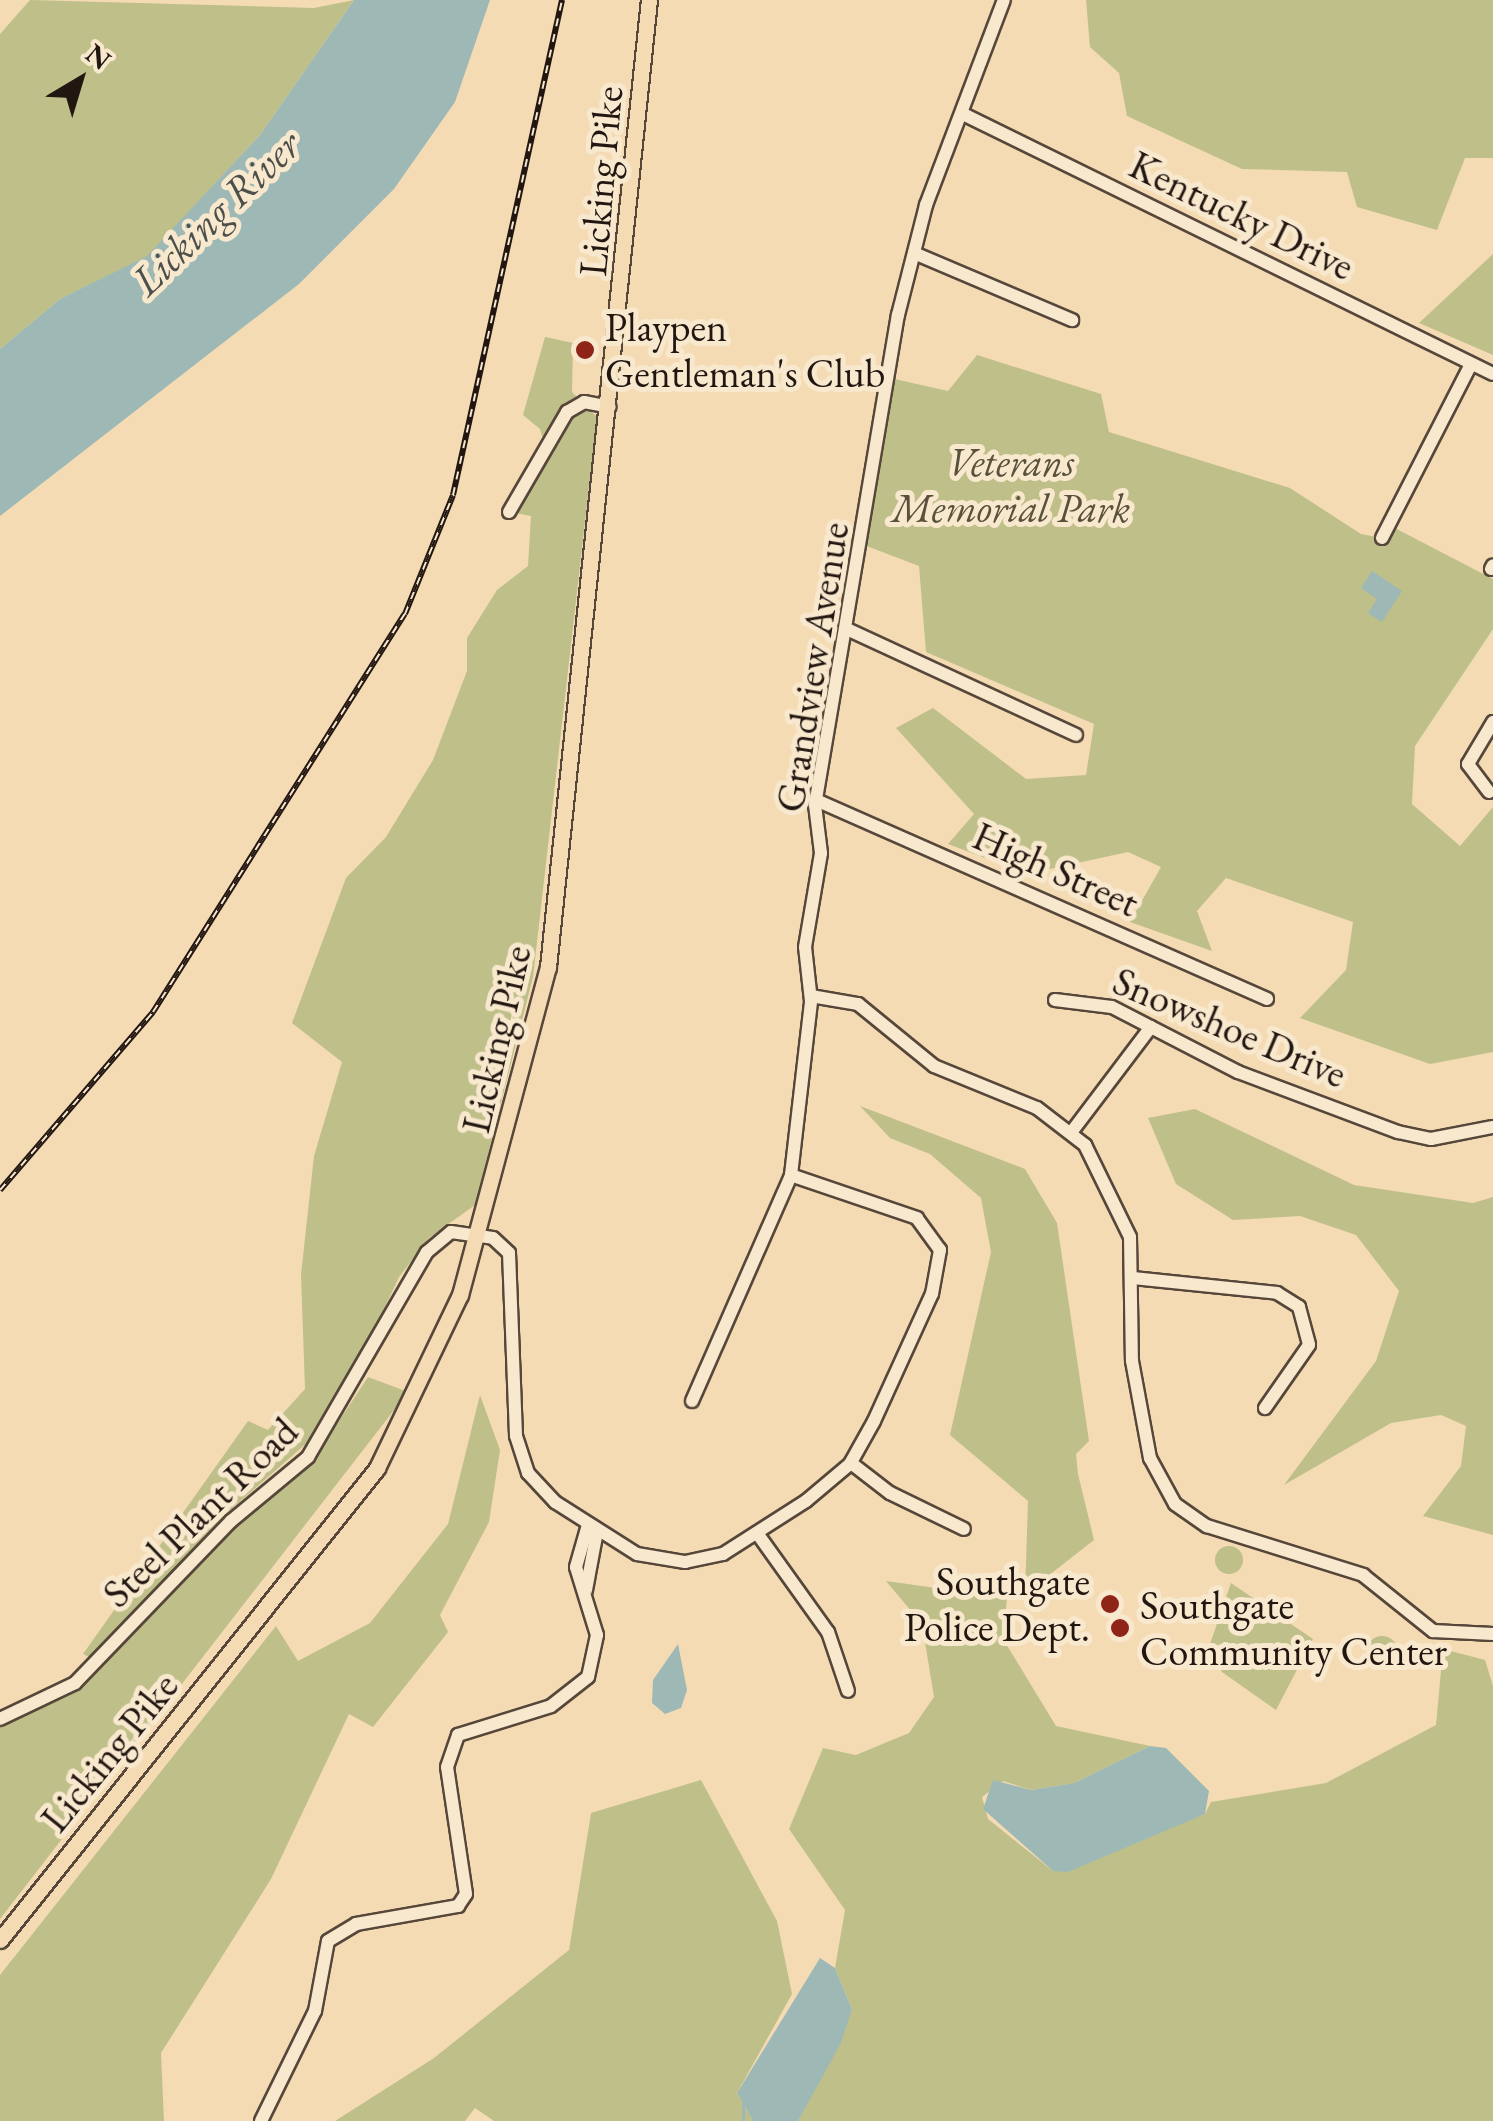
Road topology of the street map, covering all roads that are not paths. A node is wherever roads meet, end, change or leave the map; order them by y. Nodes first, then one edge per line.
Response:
1 (649, 0) edge
2 (1004, 0) edge
3 (963, 114) junction
4 (914, 252) junction
5 (1072, 320) dead end
6 (1472, 364) junction
7 (1493, 374) edge
8 (610, 408) junction
9 (509, 512) dead end
10 (1382, 538) dead end
11 (849, 630) junction
12 (1493, 722) edge
13 (1076, 734) dead end
14 (1489, 792) dead end
15 (816, 800) junction
16 (811, 996) junction
17 (1267, 999) dead end
18 (1055, 1000) dead end
19 (1151, 1026) junction
20 (1493, 1127) edge
21 (1073, 1130) junction
22 (791, 1175) junction
23 (478, 1233) junction
24 (1133, 1278) junction
25 (692, 1401) dead end
26 (1265, 1408) dead end
27 (851, 1462) junction
28 (593, 1528) junction
29 (964, 1529) dead end
30 (758, 1533) junction
31 (1493, 1634) edge
32 (848, 1691) dead end
33 (0, 1718) edge
34 (0, 1940) edge
35 (261, 2121) edge

1 - 8 main road, Licking Pike
2 - 3 street, Grandview Avenue
3 - 4 street, Grandview Avenue
3 - 6 street, Kentucky Drive
4 - 5 street
4 - 11 street, Grandview Avenue
6 - 7 street, Kentucky Drive
6 - 10 street
8 - 9 street
8 - 23 main road, Licking Pike
11 - 13 street
11 - 15 street, Grandview Avenue
12 - 14 street
15 - 16 street, Grandview Avenue
15 - 17 street, High Street
16 - 21 street
16 - 22 street, Grandview Avenue
18 - 19 street, Snowshoe Drive
19 - 20 street, Snowshoe Drive
19 - 21 street
21 - 24 street
22 - 25 street, Grandview Avenue
22 - 27 street
23 - 28 street
23 - 33 street, Steel Plant Road
23 - 34 main road, Licking Pike
24 - 26 street
24 - 31 street
27 - 29 street
27 - 30 street
28 - 30 street
28 - 35 street
30 - 32 street

